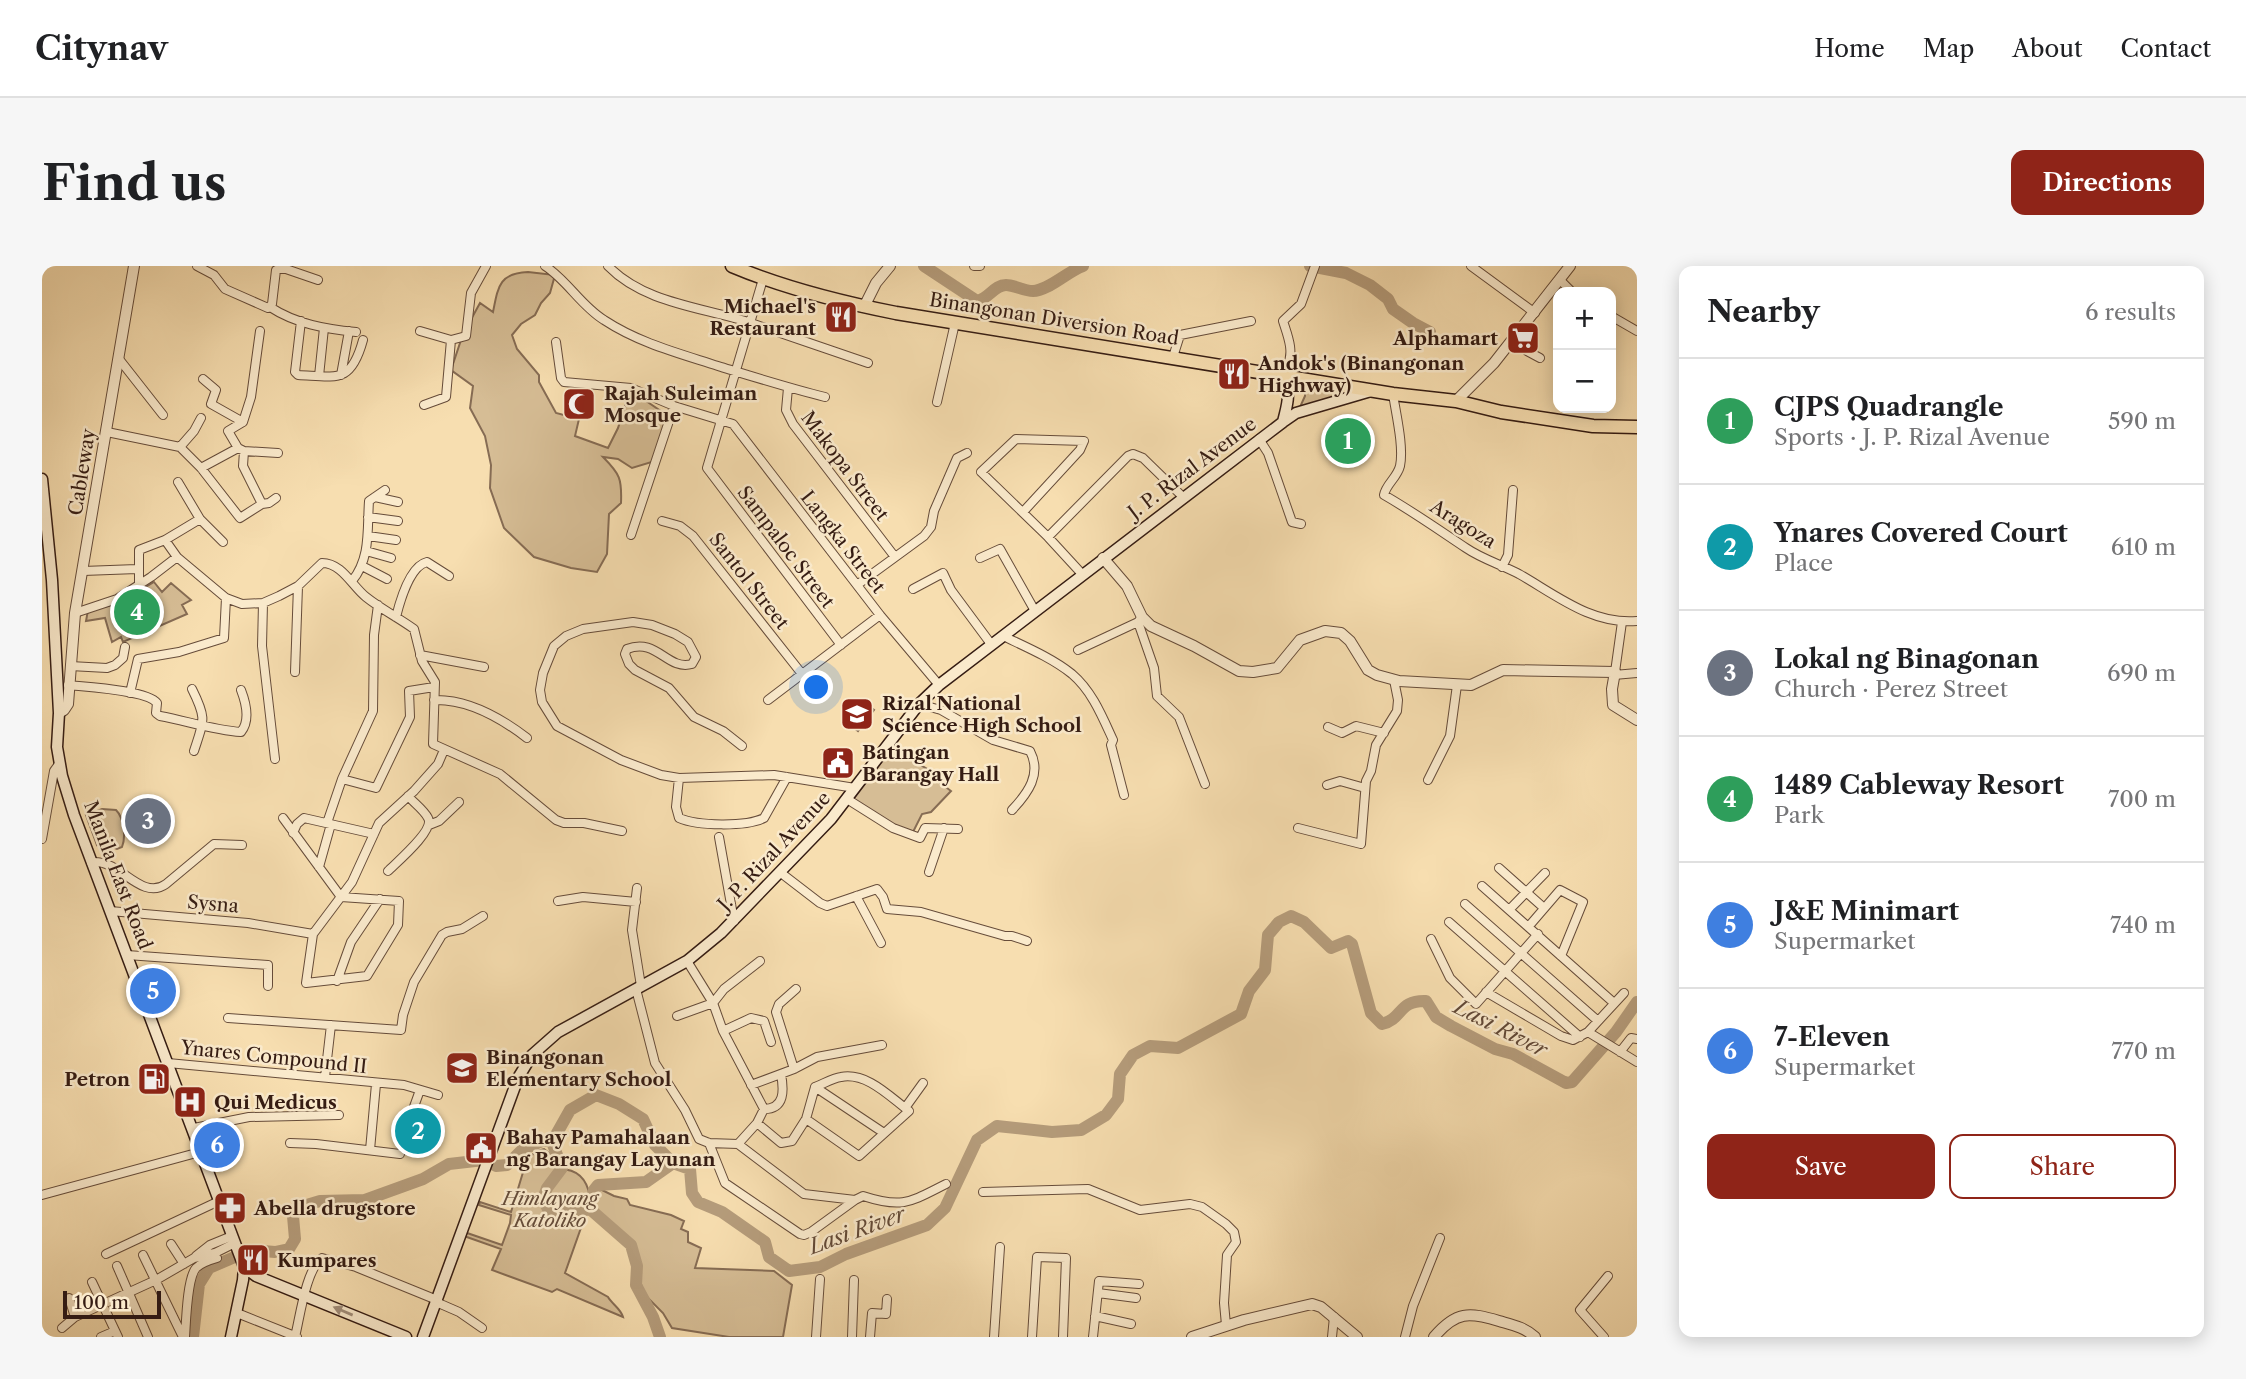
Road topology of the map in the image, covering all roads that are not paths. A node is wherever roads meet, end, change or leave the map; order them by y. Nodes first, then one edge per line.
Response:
1 (134, 266) edge
2 (197, 266) edge
3 (486, 266) edge
4 (545, 266) edge
5 (608, 266) edge
6 (732, 266) edge
7 (890, 266) edge
8 (974, 266) edge
9 (980, 266) edge
10 (1315, 266) edge
11 (1471, 266) edge
12 (1570, 266) edge
13 (763, 279) junction
14 (318, 280) dead end
15 (1560, 281) junction
16 (1567, 287) edge
17 (270, 307) junction
18 (864, 307) junction
19 (1535, 313) junction
20 (1616, 319) edge
21 (301, 321) junction
22 (1251, 321) dead end
23 (749, 322) junction
24 (955, 323) junction
25 (324, 328) junction
26 (1636, 330) edge
27 (260, 331) dead end
28 (421, 331) dead end
29 (1513, 339) junction
30 (363, 340) dead end
31 (451, 340) junction
32 (556, 342) dead end
33 (1173, 357) junction
34 (1540, 358) dead end
35 (119, 359) junction
36 (868, 363) dead end
37 (735, 371) junction
38 (341, 375) junction
39 (1280, 375) junction
40 (319, 376) junction
41 (203, 379) dead end
42 (788, 388) junction
43 (1374, 390) junction
44 (1393, 394) junction
45 (825, 397) dead end
46 (1456, 401) junction
47 (937, 402) dead end
48 (424, 405) dead end
49 (674, 405) junction
50 (163, 415) dead end
51 (201, 418) dead end
52 (243, 422) junction
53 (721, 422) junction
54 (1283, 422) junction
55 (1637, 427) edge
56 (107, 432) junction
57 (1259, 439) junction
58 (180, 447) junction
59 (241, 450) junction
60 (278, 453) dead end
61 (967, 453) dead end
62 (201, 468) junction
63 (42, 479) edge
64 (178, 482) dead end
65 (385, 490) dead end
66 (1513, 490) dead end
67 (375, 497) junction
68 (1183, 497) junction
69 (276, 498) dead end
70 (398, 502) dead end
71 (262, 503) junction
72 (1023, 512) junction
73 (368, 517) junction
74 (200, 519) junction
75 (398, 521) dead end
76 (662, 521) dead end
77 (1301, 524) dead end
78 (631, 535) dead end
79 (368, 536) junction
80 (1048, 537) junction
81 (165, 540) junction
82 (396, 540) dead end
83 (223, 542) dead end
84 (366, 551) junction
85 (177, 557) junction
86 (895, 557) junction
87 (391, 558) dead end
88 (979, 558) dead end
89 (1103, 558) junction
90 (362, 566) junction
91 (1502, 567) junction
92 (137, 569) junction
93 (83, 571) junction
94 (1082, 574) junction
95 (449, 576) dead end
96 (387, 579) dead end
97 (352, 581) junction
98 (139, 585) junction
99 (857, 585) junction
100 (298, 586) junction
101 (913, 589) dead end
102 (226, 598) junction
103 (264, 603) junction
104 (378, 605) junction
105 (1035, 611) junction
106 (75, 612) junction
107 (880, 615) junction
108 (396, 617) junction
109 (1140, 619) junction
110 (1637, 621) edge
111 (1622, 622) junction
112 (1003, 636) junction
113 (991, 644) junction
114 (841, 645) junction
115 (125, 647) dead end
116 (1078, 649) dead end
117 (420, 654) junction
118 (69, 666) junction
119 (484, 667) dead end
120 (295, 672) dead end
121 (1615, 673) junction
122 (1637, 673) edge
123 (802, 674) junction
124 (1394, 680) junction
125 (63, 685) junction
126 (939, 685) junction
127 (1457, 685) junction
128 (434, 687) junction
129 (192, 688) dead end
130 (241, 690) dead end
131 (130, 693) junction
132 (768, 700) dead end
133 (434, 701) junction
134 (919, 704) junction
135 (1637, 720) edge
136 (202, 724) junction
137 (1328, 727) dead end
138 (1384, 733) junction
139 (527, 738) dead end
140 (742, 746) dead end
141 (444, 750) junction
142 (194, 751) dead end
143 (275, 759) dead end
144 (59, 764) junction
145 (787, 777) junction
146 (679, 778) junction
147 (342, 779) junction
148 (1428, 780) dead end
149 (1205, 784) dead end
150 (1327, 785) dead end
151 (855, 788) junction
152 (1365, 788) junction
153 (1124, 795) dead end
154 (408, 796) junction
155 (847, 799) junction
156 (459, 802) dead end
157 (1012, 810) dead end
158 (283, 818) dead end
159 (329, 823) junction
160 (429, 825) junction
161 (944, 828) junction
162 (1298, 828) dead end
163 (958, 829) dead end
164 (622, 831) dead end
165 (293, 833) junction
166 (374, 834) junction
167 (719, 837) dead end
168 (42, 839) edge
169 (242, 845) dead end
170 (91, 862) junction
171 (319, 867) junction
172 (1499, 868) dead end
173 (388, 871) dead end
174 (929, 872) dead end
175 (781, 873) junction
176 (1545, 873) dead end
177 (1482, 886) dead end
178 (637, 888) dead end
179 (1526, 892) junction
180 (856, 896) junction
181 (341, 897) junction
182 (380, 899) junction
183 (558, 901) dead end
184 (636, 902) junction
185 (1465, 904) dead end
186 (1544, 908) junction
187 (1509, 909) junction
188 (110, 911) junction
189 (483, 916) dead end
190 (734, 921) junction
191 (1449, 922) dead end
192 (1529, 926) junction
193 (313, 934) junction
194 (1538, 934) junction
195 (1431, 939) dead end
196 (1027, 940) dead end
197 (881, 943) dead end
198 (1521, 953) junction
199 (127, 955) junction
200 (1562, 956) junction
201 (687, 961) junction
202 (760, 961) dead end
203 (1505, 971) junction
204 (337, 981) junction
205 (268, 986) dead end
206 (638, 988) junction
207 (796, 989) dead end
208 (1486, 992) junction
209 (1624, 993) dead end
210 (713, 1003) junction
211 (1614, 1003) junction
212 (677, 1016) dead end
213 (228, 1018) dead end
214 (1598, 1021) junction
215 (331, 1025) junction
216 (723, 1031) junction
217 (1584, 1035) junction
218 (1637, 1039) edge
219 (771, 1042) dead end
220 (882, 1045) dead end
221 (1620, 1052) junction
222 (1637, 1062) edge
223 (169, 1063) junction
224 (794, 1069) junction
225 (781, 1074) junction
226 (326, 1077) junction
227 (923, 1083) dead end
228 (376, 1084) junction
229 (751, 1085) junction
230 (815, 1087) junction
231 (420, 1090) junction
232 (438, 1095) dead end
233 (905, 1108) junction
234 (764, 1109) junction
235 (339, 1115) dead end
236 (806, 1118) junction
237 (757, 1123) junction
238 (194, 1129) junction
239 (884, 1133) junction
240 (402, 1140) dead end
241 (290, 1143) dead end
242 (709, 1143) junction
243 (738, 1144) junction
244 (370, 1150) junction
245 (200, 1152) junction
246 (400, 1154) dead end
247 (946, 1184) dead end
248 (983, 1192) dead end
249 (42, 1195) edge
250 (855, 1200) junction
251 (219, 1201) junction
252 (1440, 1238) dead end
253 (171, 1244) dead end
254 (1000, 1247) dead end
255 (238, 1251) junction
256 (106, 1254) dead end
257 (143, 1255) dead end
258 (217, 1258) dead end
259 (184, 1264) junction
260 (117, 1266) dead end
261 (1608, 1276) dead end
262 (820, 1279) dead end
263 (156, 1280) junction
264 (854, 1280) dead end
265 (92, 1282) dead end
266 (1139, 1284) dead end
267 (130, 1292) junction
268 (1098, 1293) junction
269 (305, 1295) junction
270 (69, 1298) dead end
271 (1136, 1298) dead end
272 (887, 1299) dead end
273 (437, 1301) junction
274 (103, 1304) junction
275 (237, 1313) junction
276 (1095, 1316) junction
277 (75, 1317) junction
278 (1334, 1317) junction
279 (1131, 1324) dead end
280 (1226, 1325) junction
281 (62, 1328) dead end
282 (482, 1328) dead end
283 (1523, 1333) edge
284 (116, 1334) edge
285 (183, 1336) edge
286 (101, 1337) edge
287 (148, 1337) edge
288 (231, 1337) edge
289 (296, 1337) edge
290 (406, 1337) edge
291 (423, 1337) edge
292 (816, 1337) edge
293 (852, 1337) edge
294 (870, 1337) edge
295 (994, 1337) edge
296 (1032, 1337) edge
297 (1063, 1337) edge
298 (1093, 1337) edge
299 (1192, 1337) edge
300 (1332, 1337) edge
301 (1356, 1337) edge
302 (1405, 1337) edge
303 (1434, 1337) edge
304 (1535, 1337) edge
305 (1604, 1337) edge

1 - 35 street, Cableway
2 - 17 street
3 - 31 street
4 - 37 street
5 - 23 street
6 - 13 main road, Binangonan Diversion Road
7 - 18 street
8 - 9 street
10 - 39 street
11 - 19 street
12 - 15 street
13 - 18 main road, Binangonan Diversion Road
13 - 23 street
14 - 17 street
15 - 16 street
15 - 19 street
17 - 21 street
18 - 24 main road, Binangonan Diversion Road
19 - 29 street
20 - 26 street
21 - 25 street
21 - 40 street
22 - 33 street
23 - 36 street
23 - 37 street
24 - 33 main road, Binangonan Diversion Road
24 - 47 street
25 - 38 street
25 - 40 street
27 - 52 street
28 - 31 street
29 - 34 street
29 - 46 street
30 - 38 street
31 - 48 street
32 - 49 street, Langka Street
33 - 39 main road, Binangonan Diversion Road
35 - 50 street
35 - 56 street, Cableway
37 - 42 street
37 - 53 street
38 - 40 street
39 - 43 main road, Binangonan Diversion Road
39 - 54 main road, J. P. Rizal Avenue
41 - 52 street
42 - 45 street
42 - 86 street, Makopa Street
43 - 44 main road
43 - 54 main road, J. P. Rizal Avenue
44 - 46 main road
44 - 91 street, Aragoza
46 - 55 main road
49 - 53 street, Langka Street
49 - 78 street
51 - 58 street
52 - 59 street
53 - 99 street, Langka Street
53 - 114 street, Sampaloc Street
54 - 57 main road, J. P. Rizal Avenue
56 - 58 street
56 - 93 street, Cableway
57 - 68 main road, J. P. Rizal Avenue
57 - 77 street
58 - 62 street
59 - 60 street
59 - 62 street
59 - 71 street
61 - 86 street
62 - 71 street
63 - 125 main road, Manila East Road
64 - 74 street
65 - 67 street
66 - 91 street
67 - 70 street
67 - 73 street
68 - 80 street
68 - 89 main road, J. P. Rizal Avenue
69 - 71 street
72 - 72 street
72 - 80 street
73 - 75 street
73 - 79 street
74 - 81 street
74 - 83 street
76 - 123 street, Santol Street
79 - 82 street
79 - 84 street
80 - 94 street
81 - 85 street
81 - 92 street
84 - 87 street
84 - 90 street
85 - 98 street
85 - 102 street
86 - 99 street
88 - 105 street
89 - 94 main road, J. P. Rizal Avenue
89 - 109 street
90 - 96 street
90 - 97 street
91 - 111 street, Aragoza
92 - 93 street
92 - 98 street
93 - 106 street, Cableway
94 - 105 main road, J. P. Rizal Avenue
95 - 108 street
97 - 100 street
97 - 104 street
98 - 106 street
99 - 107 street, Langka Street
100 - 103 street
100 - 120 street
101 - 113 street
102 - 103 street
102 - 131 street
103 - 143 street
104 - 108 street
104 - 147 street
105 - 112 main road, J. P. Rizal Avenue
106 - 118 street, Cableway
107 - 114 street
107 - 126 street, Langka Street
108 - 117 street
109 - 116 street
109 - 124 street
109 - 149 street
110 - 111 street, Aragoza
111 - 121 street
112 - 113 main road, J. P. Rizal Avenue
112 - 153 street
113 - 126 main road, J. P. Rizal Avenue
114 - 123 street
115 - 118 street
117 - 119 street
117 - 128 street
118 - 125 street, Cableway
121 - 122 street
121 - 127 street
121 - 135 street
123 - 132 street
124 - 127 street
124 - 138 street
125 - 131 street
125 - 144 main road, Manila East Road
126 - 134 main road, J. P. Rizal Avenue
127 - 148 street
128 - 133 street
128 - 147 street
129 - 136 street
130 - 136 street
131 - 136 street
133 - 139 street
133 - 141 street
134 - 151 main road, J. P. Rizal Avenue
134 - 157 street
136 - 142 street
137 - 138 street
138 - 152 street
140 - 146 street
141 - 154 street
141 - 164 street
144 - 168 street
144 - 170 main road, Manila East Road
145 - 146 street
145 - 146 street
145 - 151 street
147 - 159 street
150 - 152 street
151 - 155 main road, J. P. Rizal Avenue
152 - 162 street
154 - 160 street
154 - 166 street
155 - 161 street
155 - 175 main road, J. P. Rizal Avenue
156 - 160 street
158 - 165 street
159 - 165 street
159 - 166 street
159 - 171 street
160 - 173 street
161 - 163 street
161 - 174 street
165 - 171 street
166 - 181 street
167 - 190 street
169 - 170 street
170 - 188 main road, Manila East Road
171 - 181 street
172 - 179 street
175 - 180 street
175 - 190 main road, J. P. Rizal Avenue
176 - 179 street
177 - 187 street
178 - 184 street
179 - 186 street
179 - 187 street
180 - 196 street
180 - 197 street
181 - 182 street
181 - 193 street
182 - 204 street
182 - 204 street
183 - 184 street
184 - 206 street
185 - 198 street
186 - 192 street
186 - 200 street
187 - 192 street
188 - 193 street, Sysna
188 - 199 main road, Manila East Road
189 - 215 street
190 - 201 main road, J. P. Rizal Avenue
191 - 203 street
192 - 194 street
193 - 204 street
194 - 198 street
194 - 200 street
195 - 208 street
198 - 203 street
198 - 214 street
199 - 205 street
199 - 223 main road, Manila East Road
200 - 211 street
201 - 206 main road, J. P. Rizal Avenue
201 - 210 street
202 - 210 street
203 - 208 street
203 - 217 street
206 - 242 street
206 - 273 main road, J. P. Rizal Avenue
207 - 224 street
208 - 217 street
209 - 211 street
210 - 212 street
210 - 216 street
211 - 214 street
213 - 215 street
214 - 217 street
215 - 226 street
216 - 219 street
216 - 229 street
217 - 221 street
218 - 221 street
220 - 224 street
221 - 222 street
223 - 226 street, Ynares Compound II
223 - 238 main road, Manila East Road
224 - 225 street
225 - 229 street
225 - 234 street
226 - 228 street, Ynares Compound II
227 - 233 street
228 - 231 street, Ynares Compound II
228 - 244 street
229 - 234 street
230 - 233 street
230 - 236 street
230 - 239 street
231 - 232 street, Ynares Compound II
231 - 240 street
233 - 239 street
234 - 237 street
235 - 238 street
236 - 237 street
236 - 239 street
237 - 243 street
238 - 245 main road, Manila East Road
241 - 244 street
242 - 243 street
242 - 250 street
243 - 250 street
244 - 246 street
245 - 249 street
245 - 251 main road, Manila East Road
247 - 250 street
248 - 280 street
251 - 255 main road, Manila East Road
251 - 256 street
252 - 302 street
253 - 259 street
254 - 295 street
255 - 259 street
255 - 269 main road
255 - 275 main road
257 - 263 street
258 - 285 street
259 - 263 street
260 - 267 street
261 - 305 street
262 - 292 street
263 - 267 street
263 - 285 street
264 - 293 street
265 - 274 street
266 - 268 street
267 - 274 street
267 - 287 street
268 - 271 street
268 - 276 street
269 - 273 street
269 - 289 street
290 -> 269 main road
270 - 277 street
272 - 294 street
273 - 282 street
273 - 291 main road, J. P. Rizal Avenue
274 - 277 street
274 - 284 street
275 - 288 main road
275 - 289 street
276 - 279 street
276 - 298 street
277 - 281 street
278 - 280 street
278 - 300 street
278 - 301 street
280 - 299 street
283 - 303 street
283 - 304 street
284 - 286 street
296 - 297 street

